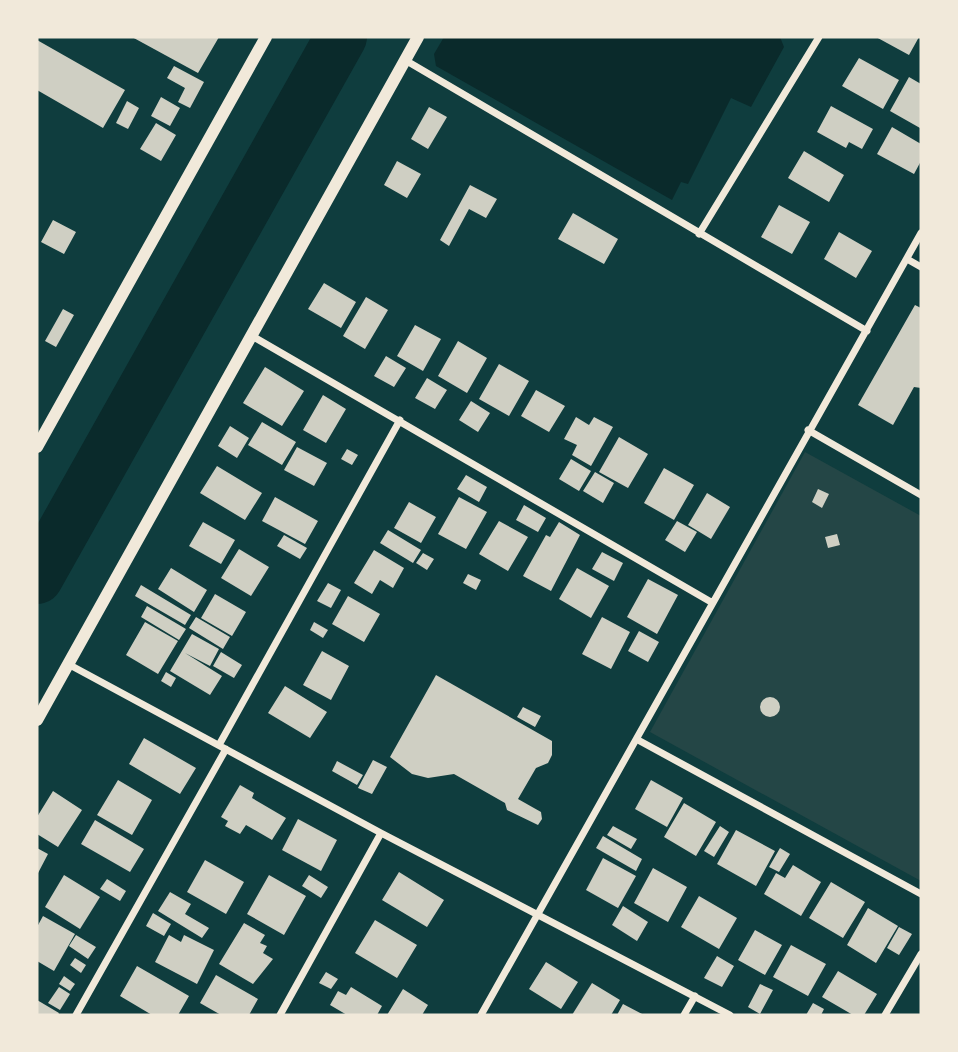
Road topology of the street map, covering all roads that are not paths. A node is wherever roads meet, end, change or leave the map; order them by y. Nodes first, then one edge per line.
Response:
1 (266, 37) edge
2 (418, 37) edge
3 (819, 37) edge
4 (405, 60) junction
5 (921, 233) edge
6 (699, 234) junction
7 (906, 259) junction
8 (921, 267) edge
9 (867, 331) junction
10 (252, 336) junction
11 (400, 420) junction
12 (808, 430) junction
13 (37, 447) edge
14 (921, 495) edge
15 (711, 602) junction
16 (68, 664) junction
17 (37, 720) edge
18 (638, 740) junction
19 (222, 747) junction
20 (381, 833) junction
21 (921, 894) edge
22 (538, 913) junction
23 (921, 954) edge
24 (695, 996) junction
25 (76, 1015) edge
26 (280, 1015) edge
27 (481, 1015) edge
28 (684, 1015) edge
29 (730, 1015) edge
30 (885, 1015) edge

1 - 13 street
2 - 4 street
3 - 6 street
4 - 6 street
4 - 10 street
5 - 7 street
6 - 9 street
7 - 8 street
7 - 9 street
9 - 12 street
10 - 11 street
10 - 16 street
11 - 15 street
11 - 19 street
12 - 14 street
12 - 15 street
15 - 18 street
16 - 17 street
16 - 19 street
18 - 21 street
18 - 22 street
19 - 20 street
19 - 25 street
20 - 22 street
20 - 26 street
22 - 24 street
22 - 27 street
23 - 30 street
24 - 28 street
24 - 29 street

